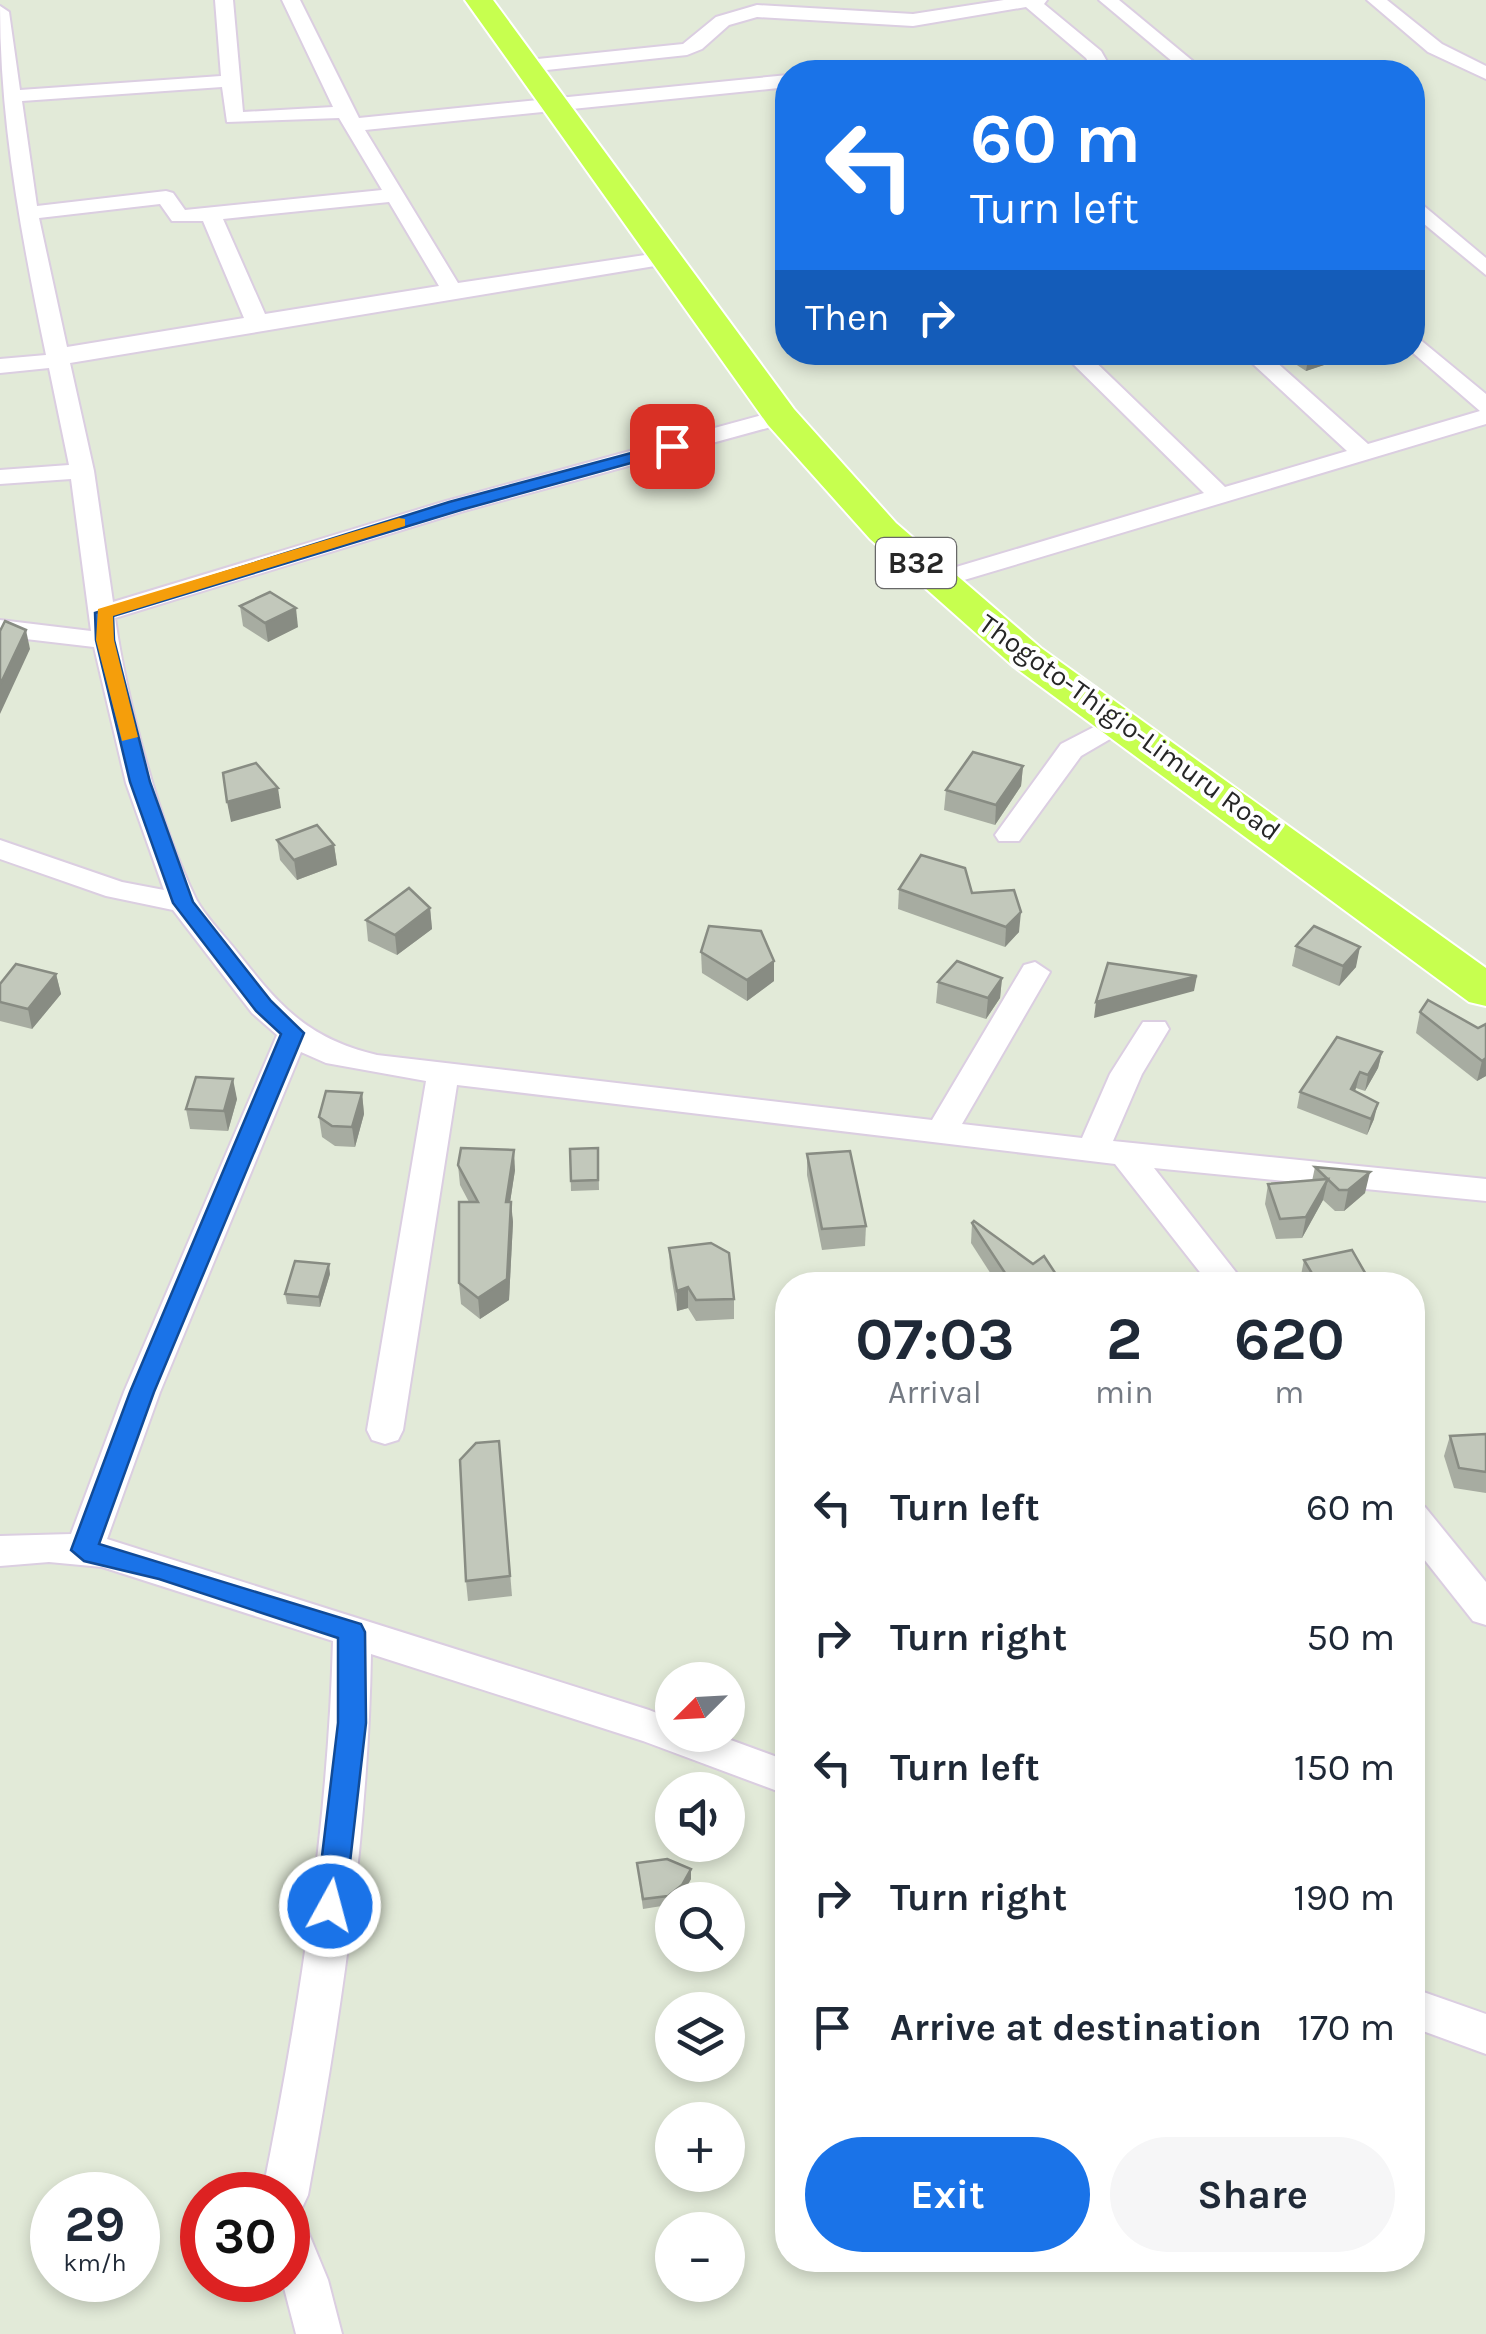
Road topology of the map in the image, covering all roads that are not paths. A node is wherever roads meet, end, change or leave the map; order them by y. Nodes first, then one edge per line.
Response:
1 (224, 0) edge
2 (291, 0) edge
3 (480, 0) edge
4 (1108, 0) edge
5 (1376, 0) edge
6 (1035, 1) edge
7 (777, 6) edge
8 (0, 17) edge
9 (1096, 60) edge
10 (1181, 60) edge
11 (528, 66) junction
12 (1486, 73) edge
13 (230, 82) junction
14 (775, 82) edge
15 (7, 91) edge
16 (556, 105) junction
17 (349, 118) junction
18 (11, 166) edge
19 (393, 195) junction
20 (28, 213) junction
21 (210, 214) junction
22 (1425, 214) edge
23 (665, 258) junction
24 (1486, 269) edge
25 (452, 290) junction
26 (258, 324) junction
27 (1425, 352) edge
28 (61, 358) junction
29 (1085, 365) edge
30 (1265, 365) edge
31 (0, 366) edge
32 (1486, 406) edge
33 (781, 417) junction
34 (1486, 417) edge
35 (1366, 454) junction
36 (82, 471) junction
37 (0, 478) edge
38 (1220, 496) junction
39 (936, 581) junction
40 (104, 626) junction
41 (0, 628) edge
42 (1119, 722) junction
43 (1010, 835) dead end
44 (0, 849) edge
45 (183, 903) junction
46 (1035, 972) dead end
47 (1486, 991) edge
48 (1154, 1029) dead end
49 (293, 1033) junction
50 (443, 1073) junction
51 (941, 1132) junction
52 (1109, 1152) junction
53 (1486, 1190) edge
54 (1217, 1272) edge
55 (385, 1430) dead end
56 (1425, 1533) edge
57 (84, 1550) junction
58 (0, 1552) edge
59 (1486, 1610) edge
60 (352, 1632) junction
61 (775, 1773) edge
62 (1425, 2012) edge
63 (1486, 2034) edge
64 (290, 2172) edge
65 (310, 2299) edge
66 (319, 2334) edge

1 - 13 street
2 - 17 street
3 - 11 highway, Thogoto-Thigio-Limuru Road / B32
4 - 10 street
5 - 12 street
6 - 7 street
6 - 9 street
7 - 11 street
8 - 15 street
11 - 16 highway, Thogoto-Thigio-Limuru Road / B32
13 - 15 street
13 - 17 street
14 - 16 street
15 - 18 street
16 - 17 street
16 - 23 highway, Thogoto-Thigio-Limuru Road / B32
17 - 19 street
18 - 20 street
19 - 21 street
19 - 25 street
20 - 21 street
20 - 28 street
21 - 26 street
22 - 24 street
23 - 25 street
23 - 33 highway, Thogoto-Thigio-Limuru Road / B32
25 - 26 street
26 - 28 street
27 - 32 street
28 - 31 street
28 - 36 street
29 - 38 street
30 - 35 street
33 - 39 highway, Thogoto-Thigio-Limuru Road / B32
33 - 40 street
34 - 35 street
35 - 38 street
36 - 37 street
36 - 40 street
38 - 39 street
39 - 42 highway, Thogoto-Thigio-Limuru Road / B32
40 - 41 street
40 - 45 street
42 - 43 street
42 - 47 highway, Thogoto-Thigio-Limuru Road / B32
44 - 45 street
45 - 49 street
46 - 51 street
48 - 52 street
49 - 50 street
49 - 57 street
50 - 51 street
50 - 55 street
51 - 52 street
52 - 53 street
52 - 54 street
56 - 59 street
57 - 58 street
57 - 60 street
60 - 61 street
60 - 64 street
62 - 63 street
65 - 66 street

